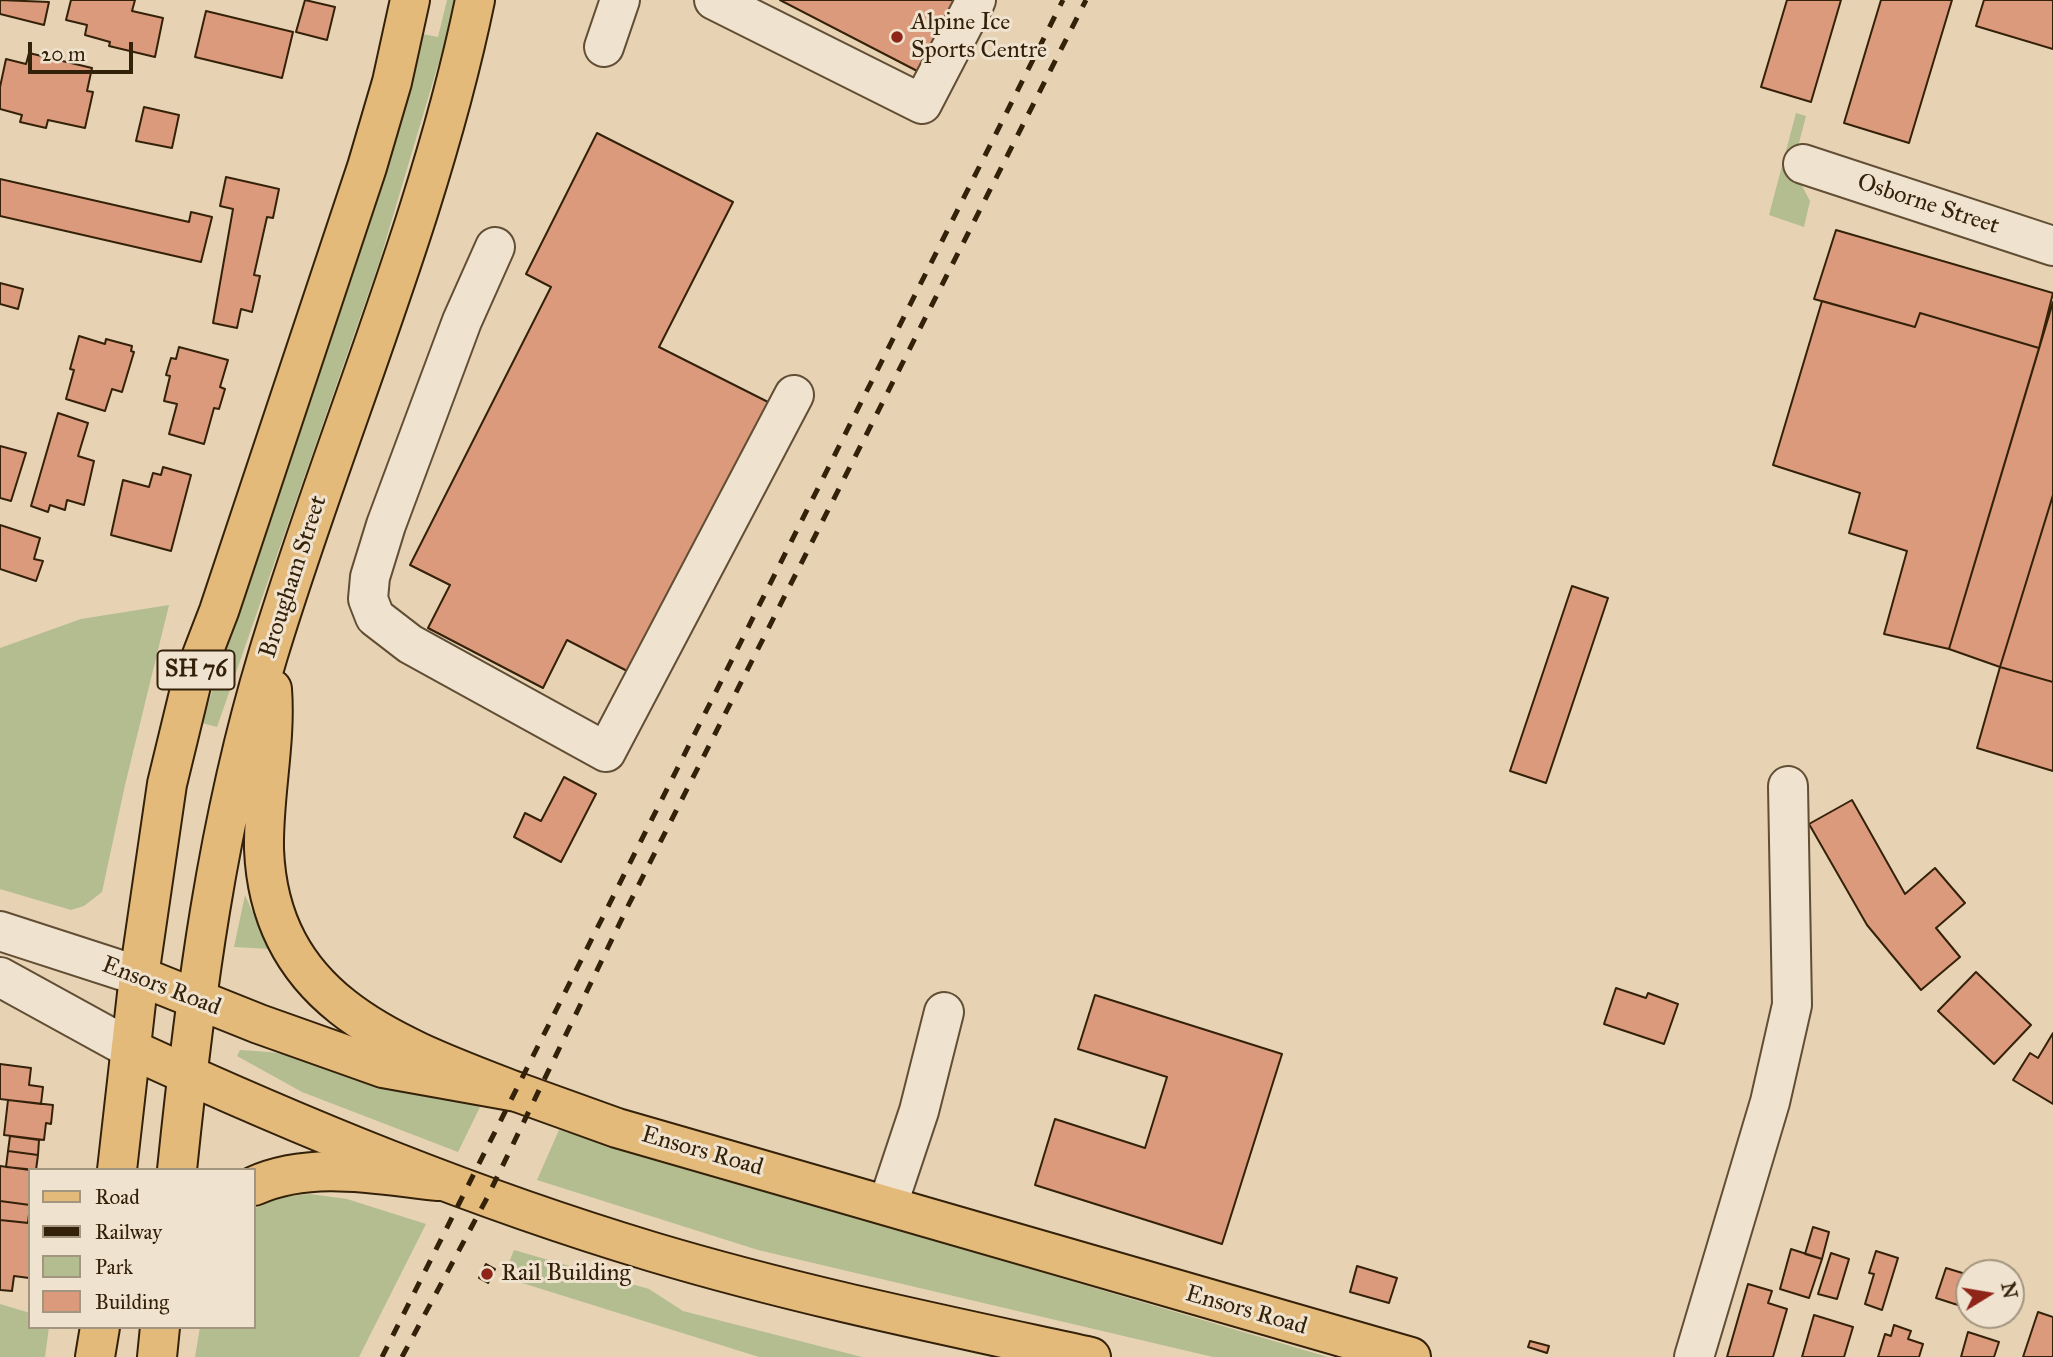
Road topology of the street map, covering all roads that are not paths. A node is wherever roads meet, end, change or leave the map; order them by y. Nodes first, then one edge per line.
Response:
1 (410, 0) edge
2 (475, 0) edge
3 (620, 0) edge
4 (714, 0) edge
5 (976, 0) edge
6 (604, 47) dead end
7 (1803, 164) dead end
8 (2053, 246) edge
9 (495, 247) dead end
10 (794, 395) dead end
11 (268, 652) junction
12 (1788, 786) dead end
13 (0, 931) edge
14 (139, 976) junction
15 (0, 977) edge
16 (196, 998) junction
17 (944, 1013) dead end
18 (131, 1049) junction
19 (187, 1075) junction
20 (517, 1092) junction
21 (117, 1168) edge
22 (177, 1168) edge
23 (439, 1181) junction
24 (256, 1185) edge
25 (888, 1204) junction
26 (100, 1329) edge
27 (160, 1329) edge
28 (972, 1345) edge
29 (95, 1357) edge
30 (156, 1357) edge
31 (1090, 1357) edge
32 (1411, 1357) edge
33 (1694, 1357) edge

1 - 14 main road, SH 76
2 - 11 main road, Brougham Street / SH 76
3 - 6 street
4 - 5 street
7 - 8 street, Osborne Street
9 - 10 street
11 - 16 main road, Brougham Street / SH 76
11 - 20 main road
12 - 33 street
13 - 14 street, Ensors Road
14 - 16 main road, Ensors Road
14 - 18 main road, SH 76
15 - 18 street
16 - 19 main road, Brougham Street / SH 76
16 - 20 main road, Ensors Road
17 - 25 street
18 - 19 main road
18 - 21 main road, SH 76
19 - 22 main road, Brougham Street / SH 76
19 - 23 main road
20 - 25 main road, Ensors Road
23 - 24 main road
23 - 28 main road
25 - 32 main road, Ensors Road
26 - 29 main road
27 - 30 main road
28 - 31 main road

